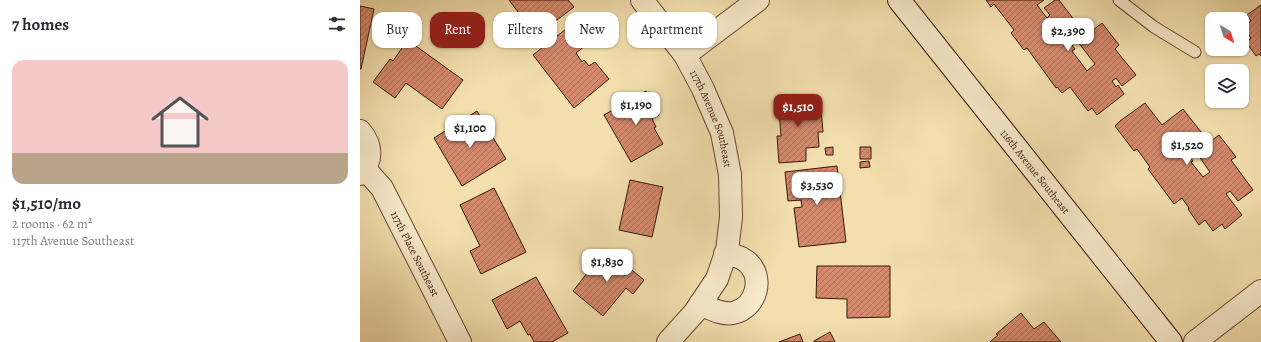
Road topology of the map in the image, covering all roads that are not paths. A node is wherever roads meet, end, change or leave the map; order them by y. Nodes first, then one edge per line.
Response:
1 (642, 0) edge
2 (758, 0) edge
3 (899, 0) edge
4 (1119, 0) edge
5 (1195, 52) dead end
6 (685, 55) junction
7 (360, 131) edge
8 (362, 172) edge
9 (725, 254) junction
10 (1261, 291) edge
11 (700, 304) junction
12 (460, 342) edge
13 (668, 342) edge
14 (1172, 342) edge
15 (1195, 342) edge

1 - 6 street, 117th Avenue Southeast
2 - 6 street
3 - 14 street, 116th Avenue Southeast
4 - 5 lane
6 - 9 street, 117th Avenue Southeast
7 - 8 street, 117th Place Southeast
8 - 12 street, 117th Place Southeast
9 - 11 street, 117th Avenue Southeast
9 - 11 street
10 - 15 street
11 - 13 street

